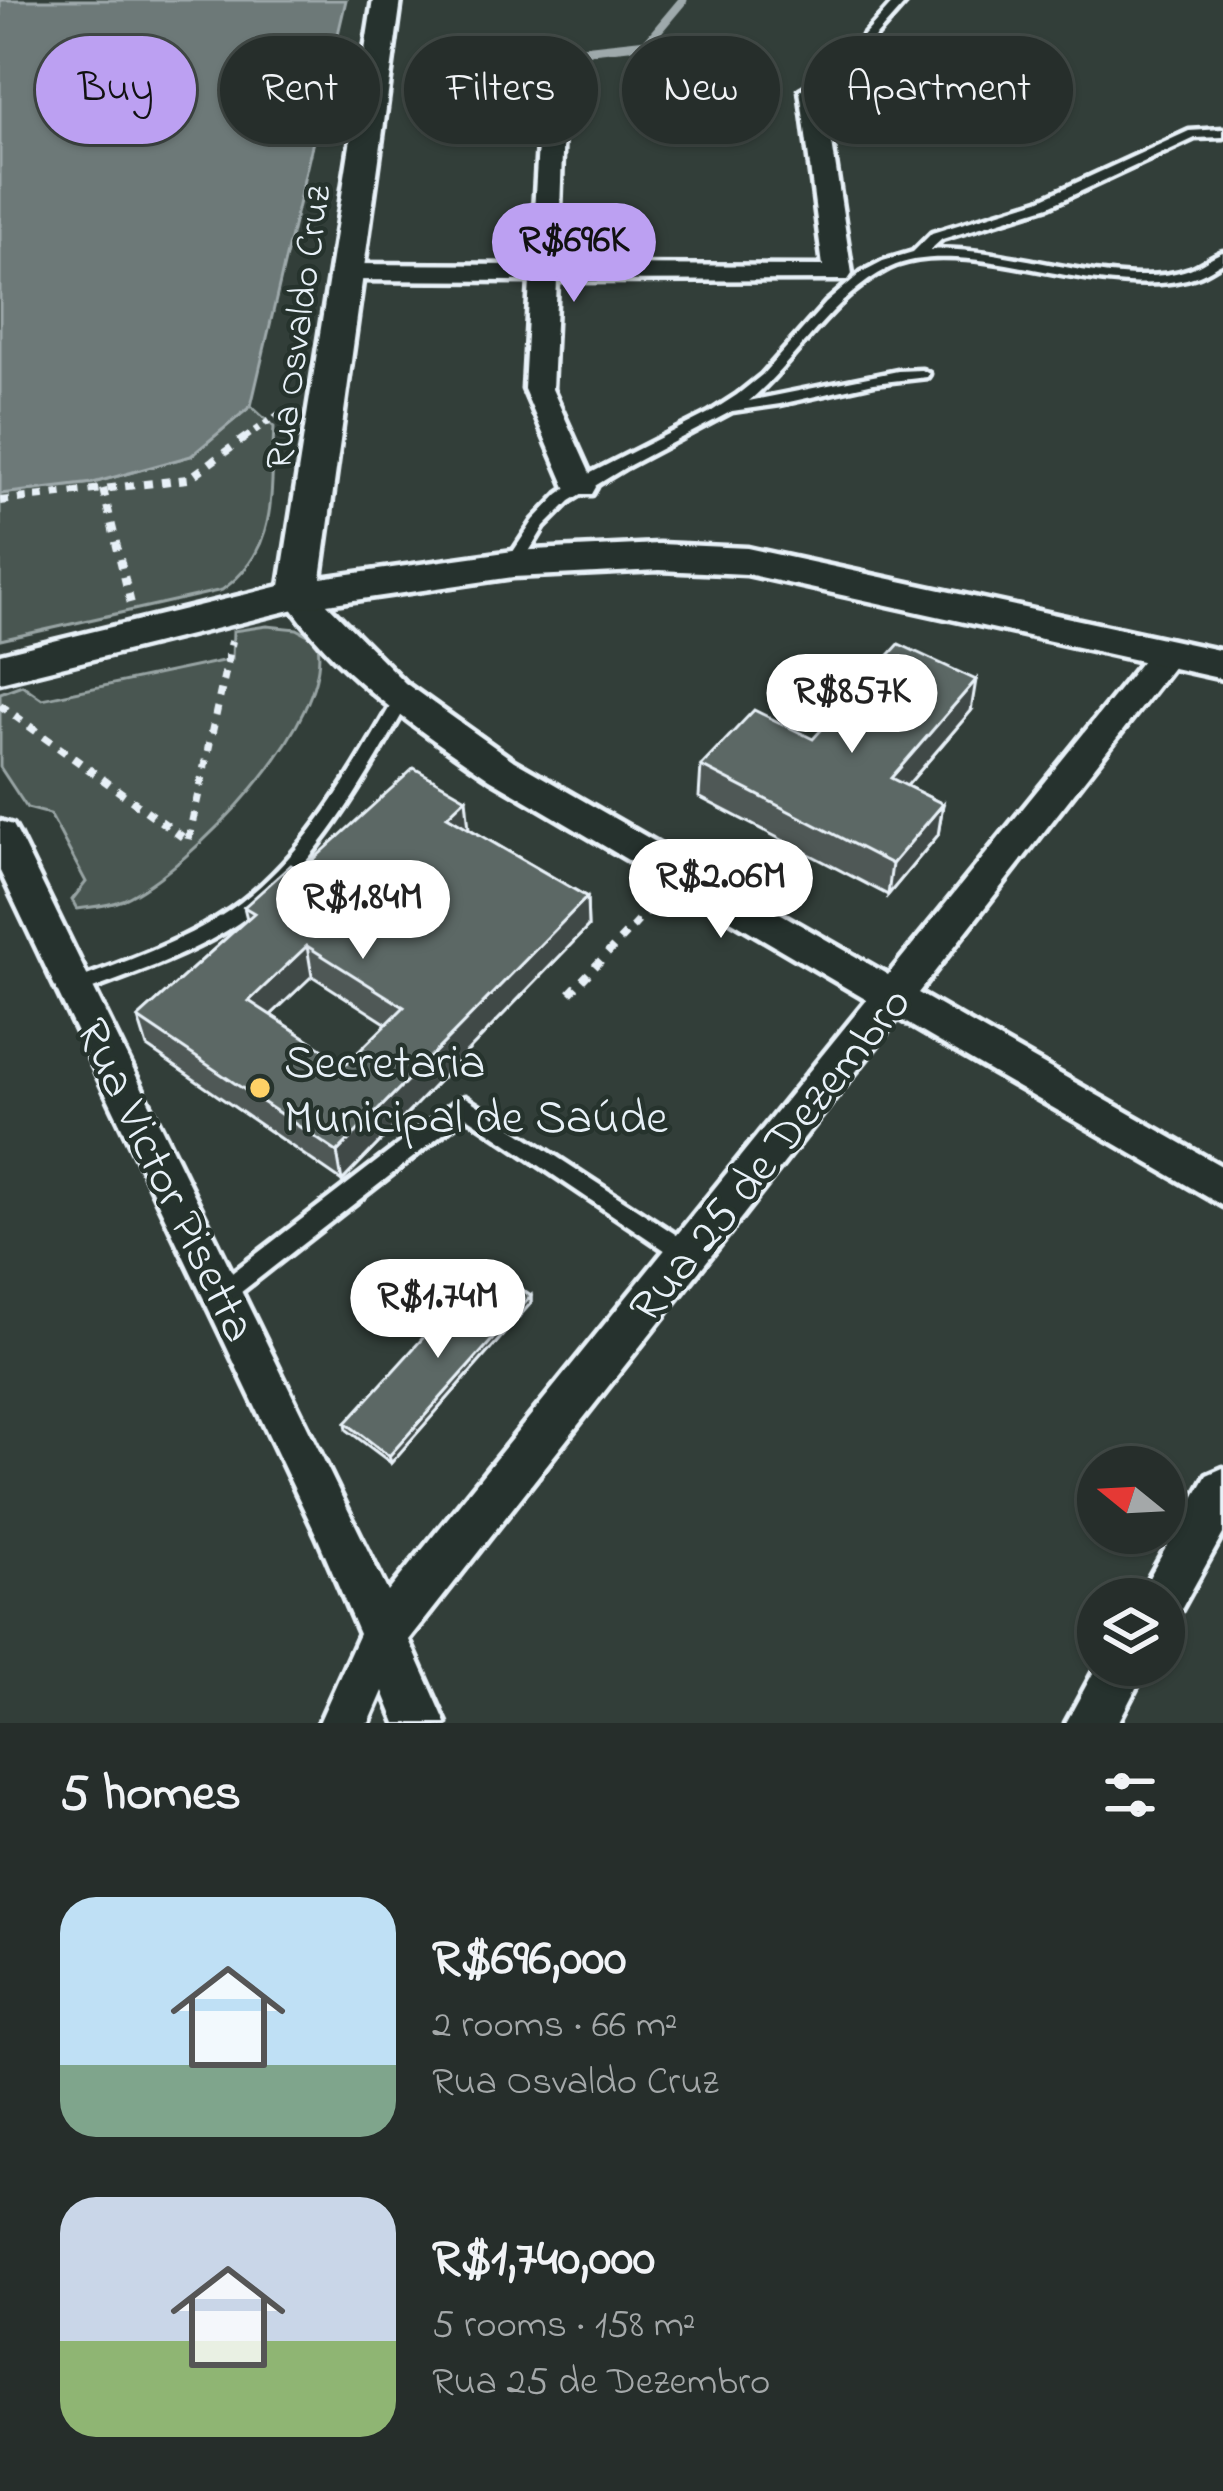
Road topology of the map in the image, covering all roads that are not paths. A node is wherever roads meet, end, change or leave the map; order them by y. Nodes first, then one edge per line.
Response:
1 (387, 0) edge
2 (902, 0) edge
3 (870, 36) edge
4 (1223, 133) edge
5 (550, 144) edge
6 (820, 144) edge
7 (916, 255) junction
8 (1223, 256) edge
9 (347, 272) junction
10 (544, 273) junction
11 (922, 374) dead end
12 (733, 406) junction
13 (581, 488) junction
14 (513, 564) junction
15 (299, 595) junction
16 (1168, 652) junction
17 (1223, 665) edge
18 (0, 668) edge
19 (401, 702) junction
20 (0, 834) edge
21 (75, 988) junction
22 (893, 997) junction
23 (1223, 1188) edge
24 (688, 1254) junction
25 (223, 1293) junction
26 (1223, 1490) edge
27 (1174, 1578) edge
28 (382, 1637) junction
29 (1112, 1686) edge
30 (344, 1723) edge
31 (421, 1723) edge
32 (1091, 1723) edge

1 - 9 street, Rua Osvaldo Cruz
2 - 3 lane
4 - 7 lane
5 - 10 street
6 - 10 street
7 - 8 lane
7 - 12 lane
9 - 10 street
9 - 15 street, Rua Osvaldo Cruz
10 - 13 street
11 - 12 lane
12 - 13 lane
13 - 14 lane
14 - 15 street
14 - 16 street
15 - 18 street
15 - 19 street
16 - 17 street
16 - 22 street, Rua 25 de Dezembro
19 - 21 lane
19 - 22 street
20 - 21 street, Rua Victor Pisetta
21 - 25 street, Rua Victor Pisetta
22 - 23 street
22 - 24 street, Rua 25 de Dezembro
24 - 25 lane
24 - 28 street, Rua 25 de Dezembro
25 - 28 street, Rua Victor Pisetta
26 - 27 street
28 - 30 street, Rua 25 de Dezembro
28 - 31 street, Rua Victor Pisetta
29 - 32 street

